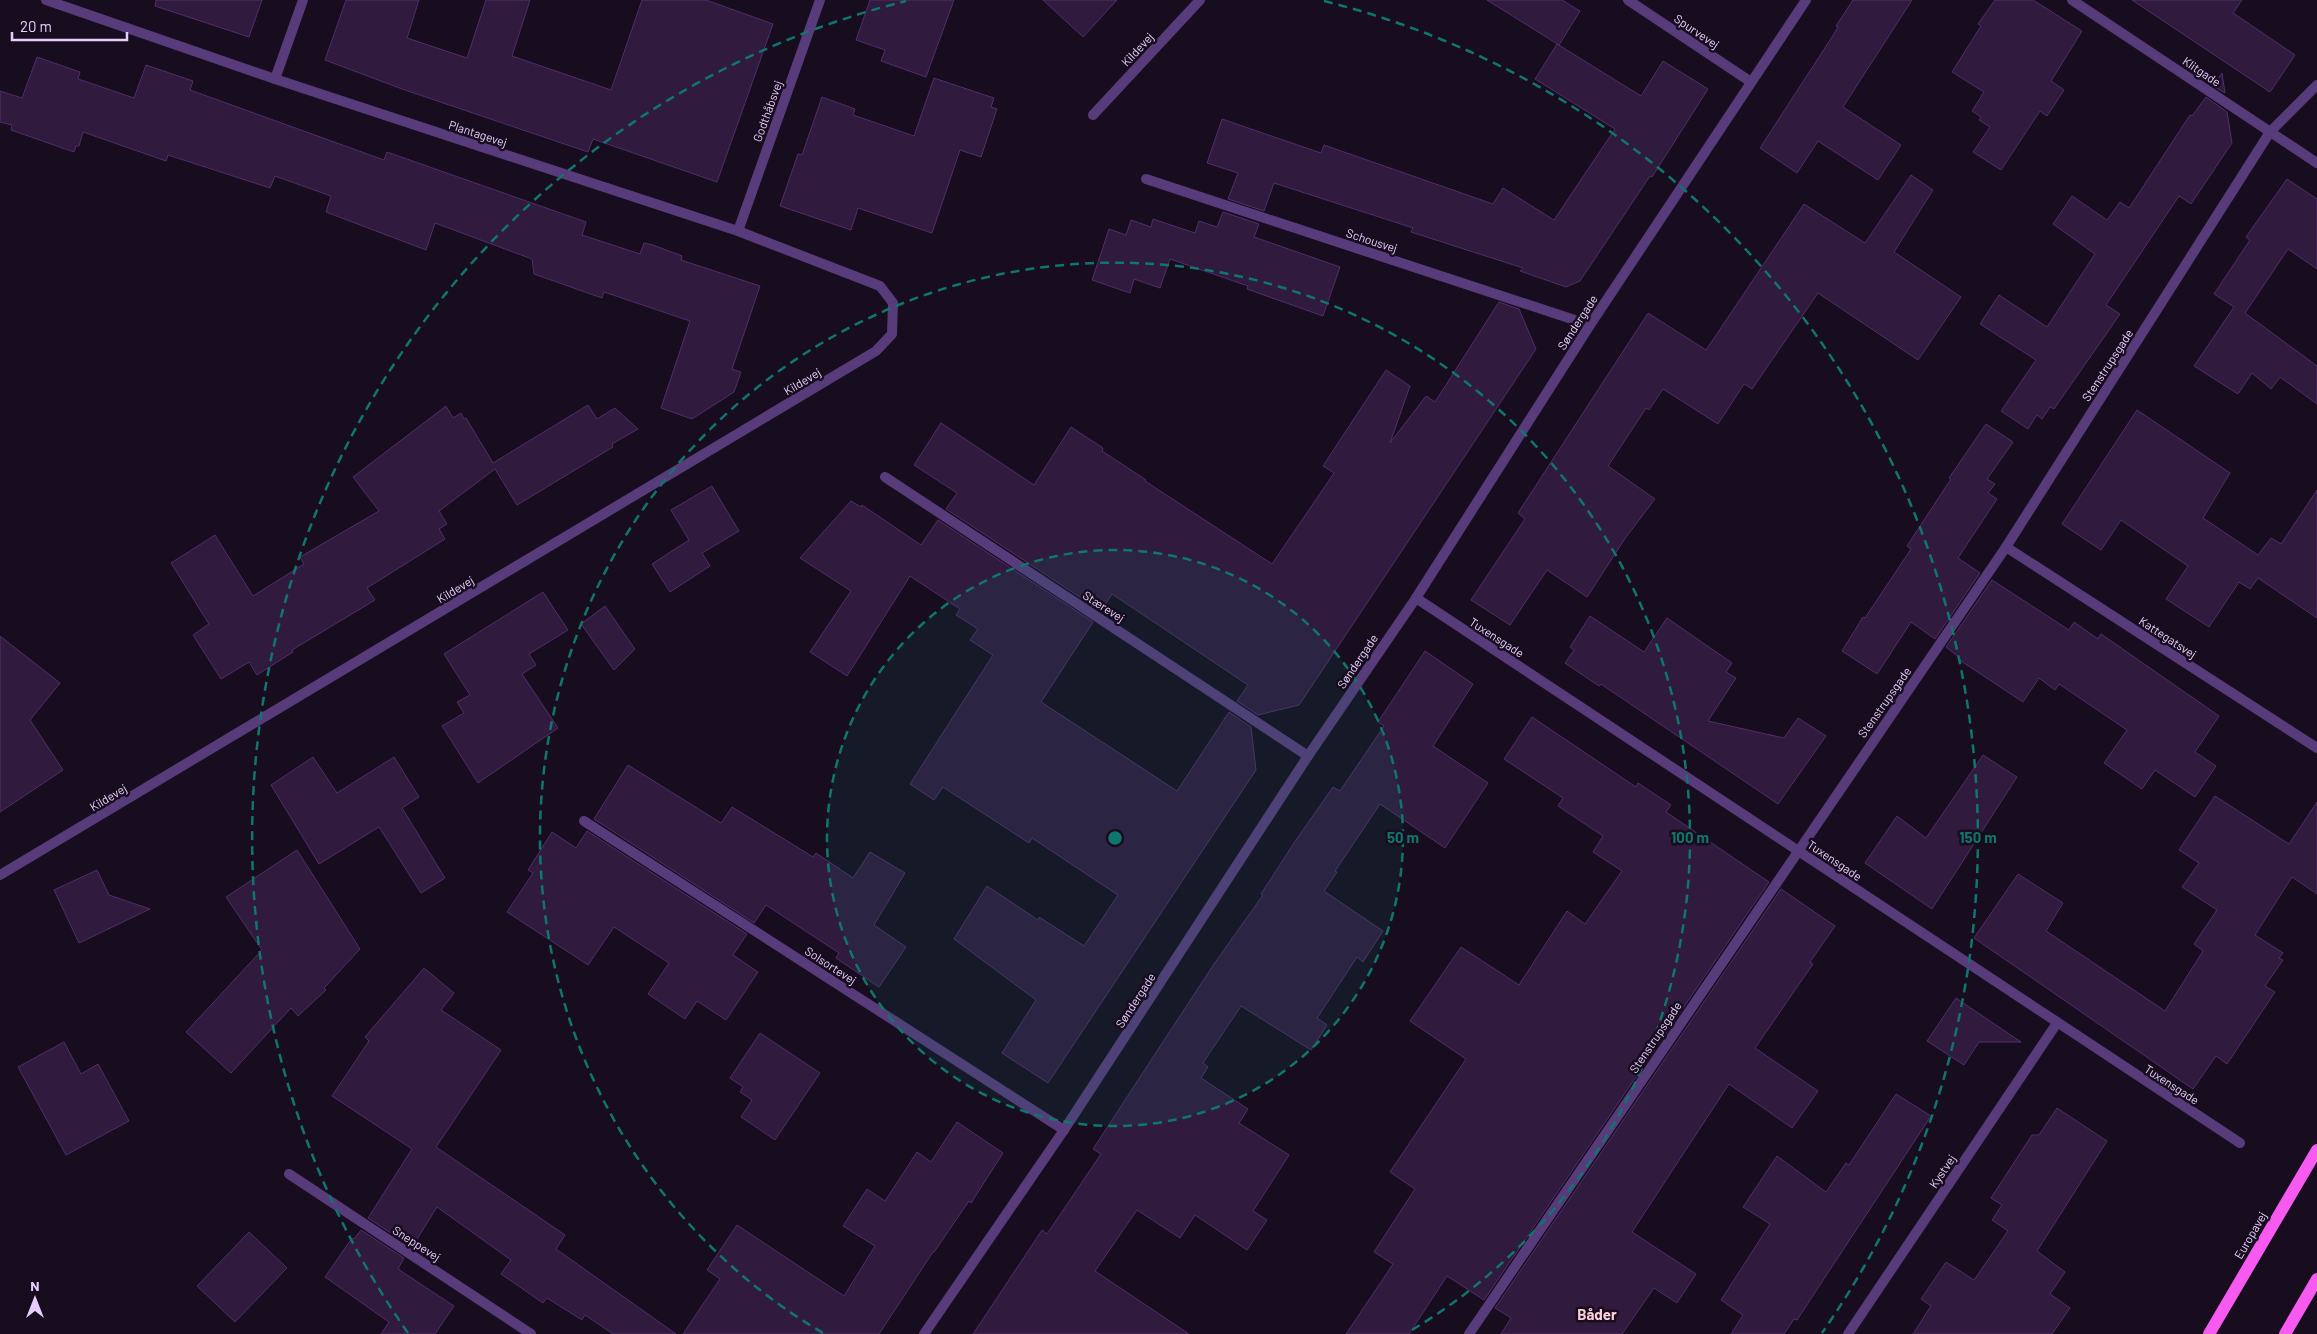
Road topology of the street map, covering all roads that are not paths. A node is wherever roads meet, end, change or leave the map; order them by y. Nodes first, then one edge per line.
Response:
1 (46, 0) edge
2 (303, 0) edge
3 (820, 0) edge
4 (1200, 0) edge
5 (1628, 0) edge
6 (1806, 0) edge
7 (2072, 0) edge
8 (275, 79) junction
9 (1751, 82) junction
10 (2317, 85) edge
11 (1093, 115) dead end
12 (2270, 132) junction
13 (2317, 163) edge
14 (1146, 179) dead end
15 (738, 231) junction
16 (893, 303) joint
17 (1590, 325) junction
18 (885, 477) dead end
19 (2006, 547) junction
20 (1416, 598) junction
21 (2317, 748) edge
22 (1308, 756) junction
23 (584, 821) dead end
24 (1797, 850) junction
25 (0, 876) edge
26 (2057, 1023) junction
27 (1064, 1130) junction
28 (2240, 1143) dead end
29 (2317, 1150) edge
30 (289, 1174) dead end
31 (2317, 1279) edge
32 (531, 1334) edge
33 (924, 1334) edge
34 (1469, 1334) edge
35 (1848, 1334) edge
36 (2209, 1334) edge
37 (2285, 1334) edge

1 - 8 street, Plantagevej
2 - 8 street
3 - 15 street, Godthåbsvej
4 - 11 street, Kildevej
5 - 9 street, Spurvevej
6 - 9 street, Søndergade
7 - 12 street, Klitgade
8 - 15 street, Plantagevej
9 - 17 street, Søndergade
10 - 12 street, Stenstrupsgade
12 - 13 street, Klitgade
12 - 19 street, Stenstrupsgade
14 - 17 street, Schousvej
15 - 16 street, Plantagevej
16 - 25 street, Kildevej
17 - 20 street, Søndergade
18 - 22 street, Stærevej
19 - 21 street, Kattegatsvej
19 - 24 street, Stenstrupsgade
20 - 22 street, Søndergade
20 - 24 street, Tuxensgade
22 - 27 street, Søndergade
23 - 27 street, Solsortevej
24 - 26 street, Tuxensgade
24 - 34 street, Stenstrupsgade
26 - 28 street, Tuxensgade
26 - 35 street, Kystvej
27 - 33 street, Søndergade
29 - 36 main road, Europavej
30 - 32 street, Sneppevej
31 - 37 main road

